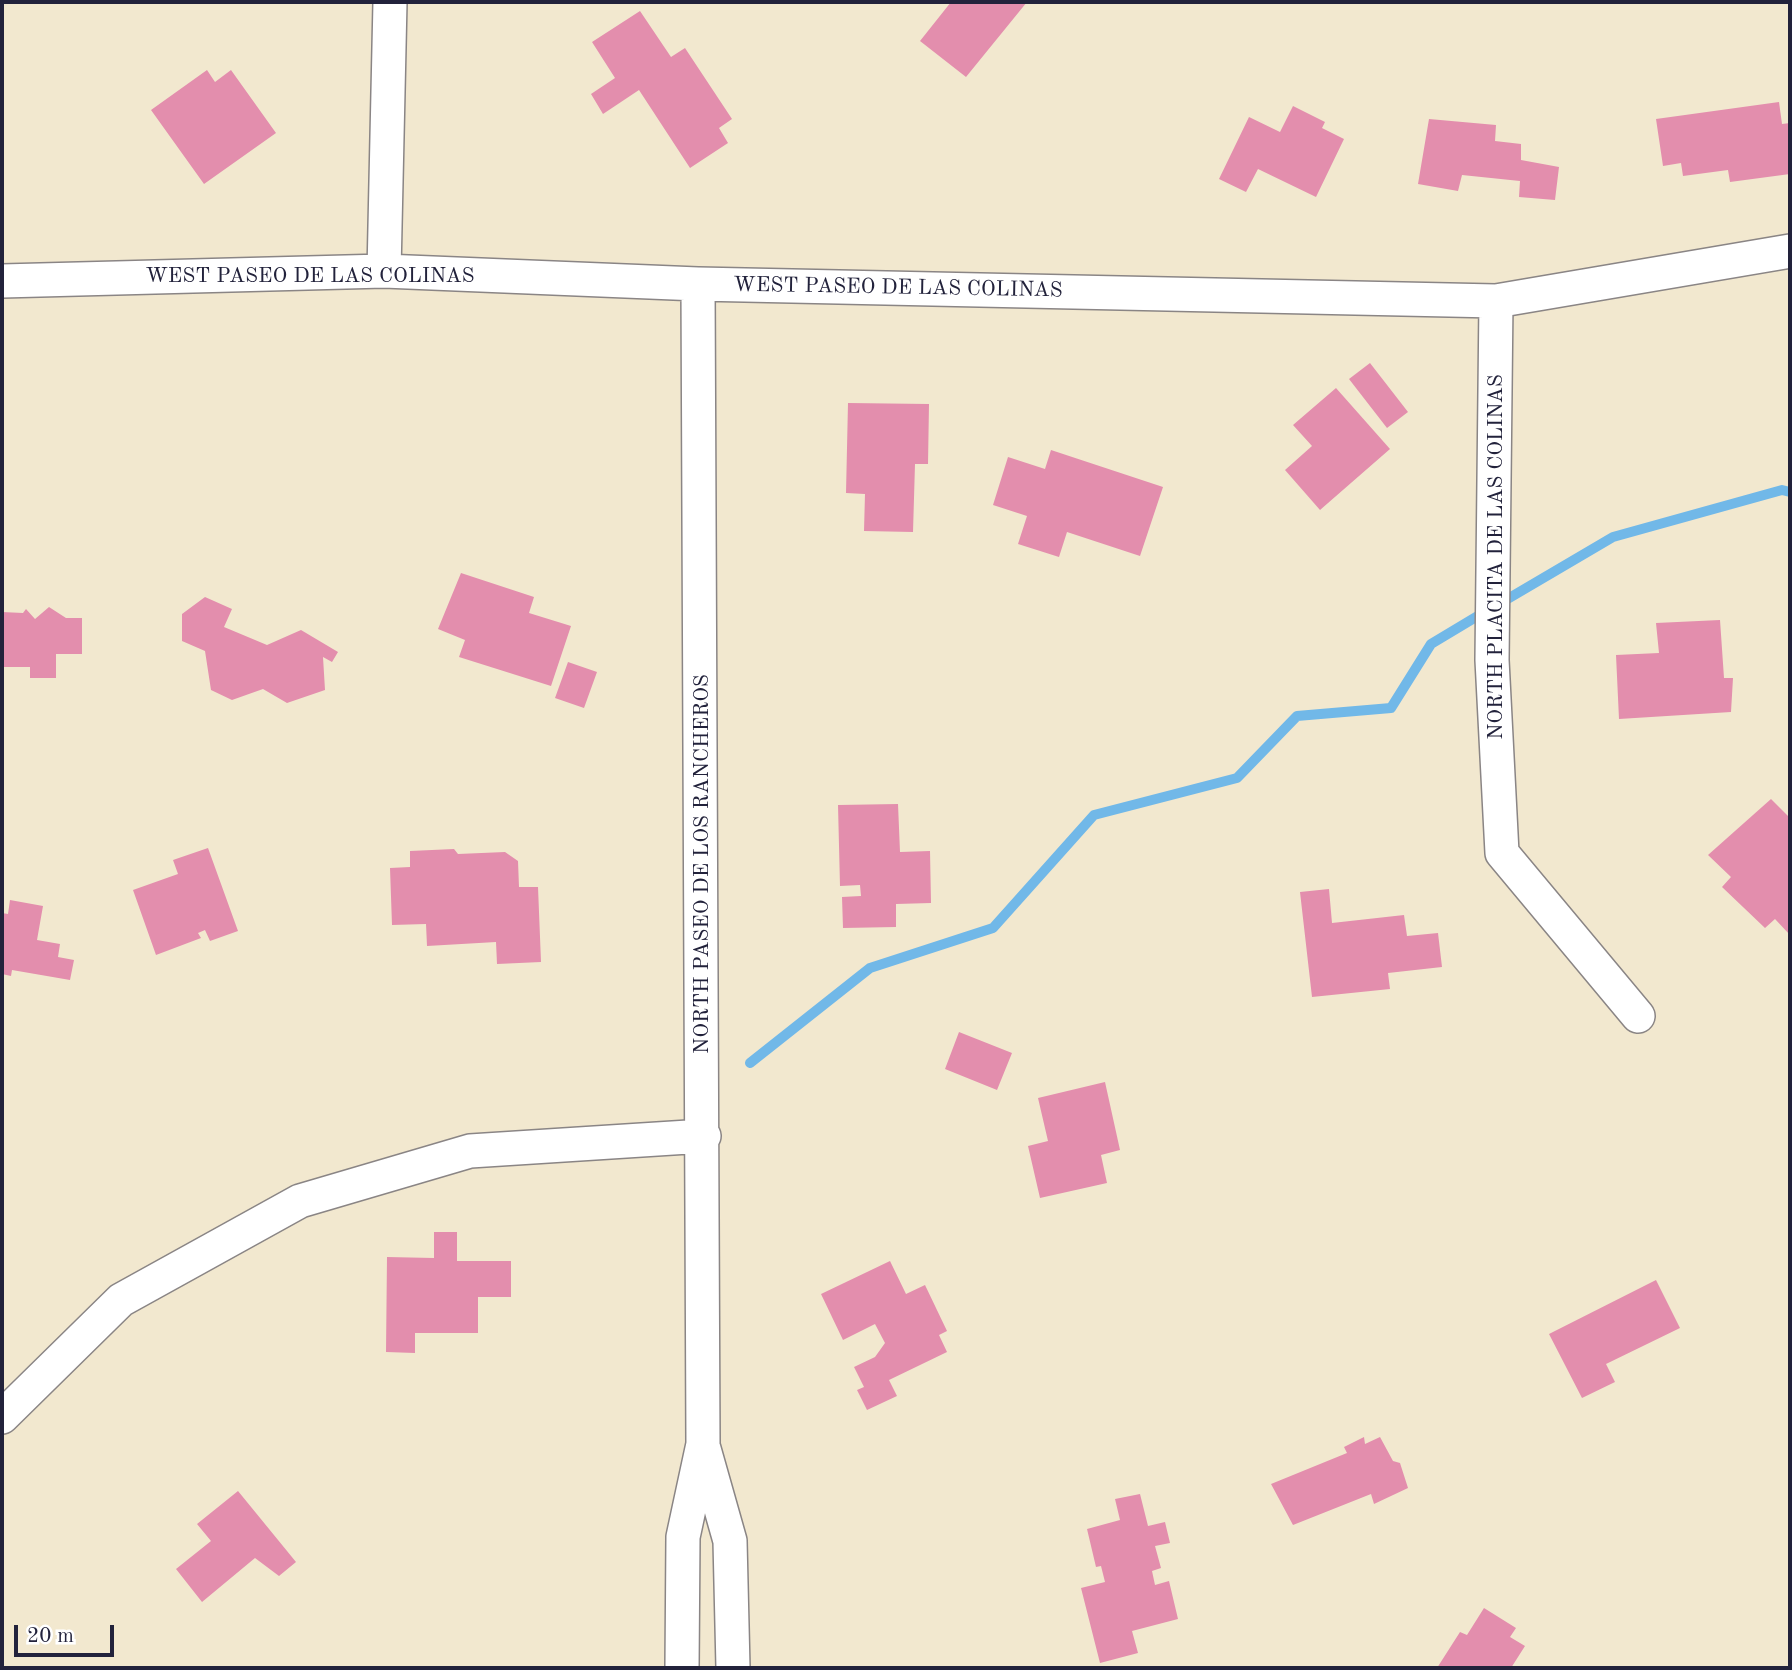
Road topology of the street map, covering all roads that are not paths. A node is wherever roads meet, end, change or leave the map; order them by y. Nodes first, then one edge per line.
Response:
1 (390, 2) edge
2 (1790, 251) edge
3 (384, 271) junction
4 (2, 281) edge
5 (698, 284) junction
6 (1496, 301) junction
7 (1638, 1016) dead end
8 (704, 1136) junction
9 (2, 1417) edge
10 (703, 1444) junction
11 (682, 1668) edge
12 (733, 1668) edge

1 - 3 street
2 - 6 street, WEST PASEO DE LAS COLINAS
3 - 4 street, WEST PASEO DE LAS COLINAS
3 - 5 street, WEST PASEO DE LAS COLINAS
5 - 6 street, WEST PASEO DE LAS COLINAS
5 - 8 street, NORTH PASEO DE LOS RANCHEROS
6 - 7 street, NORTH PLACITA DE LAS COLINAS
8 - 9 street
8 - 10 street, NORTH PASEO DE LOS RANCHEROS
10 - 11 street, NORTH PASEO DE LOS RANCHEROS
10 - 12 street, NORTH PASEO DE LOS RANCHEROS

